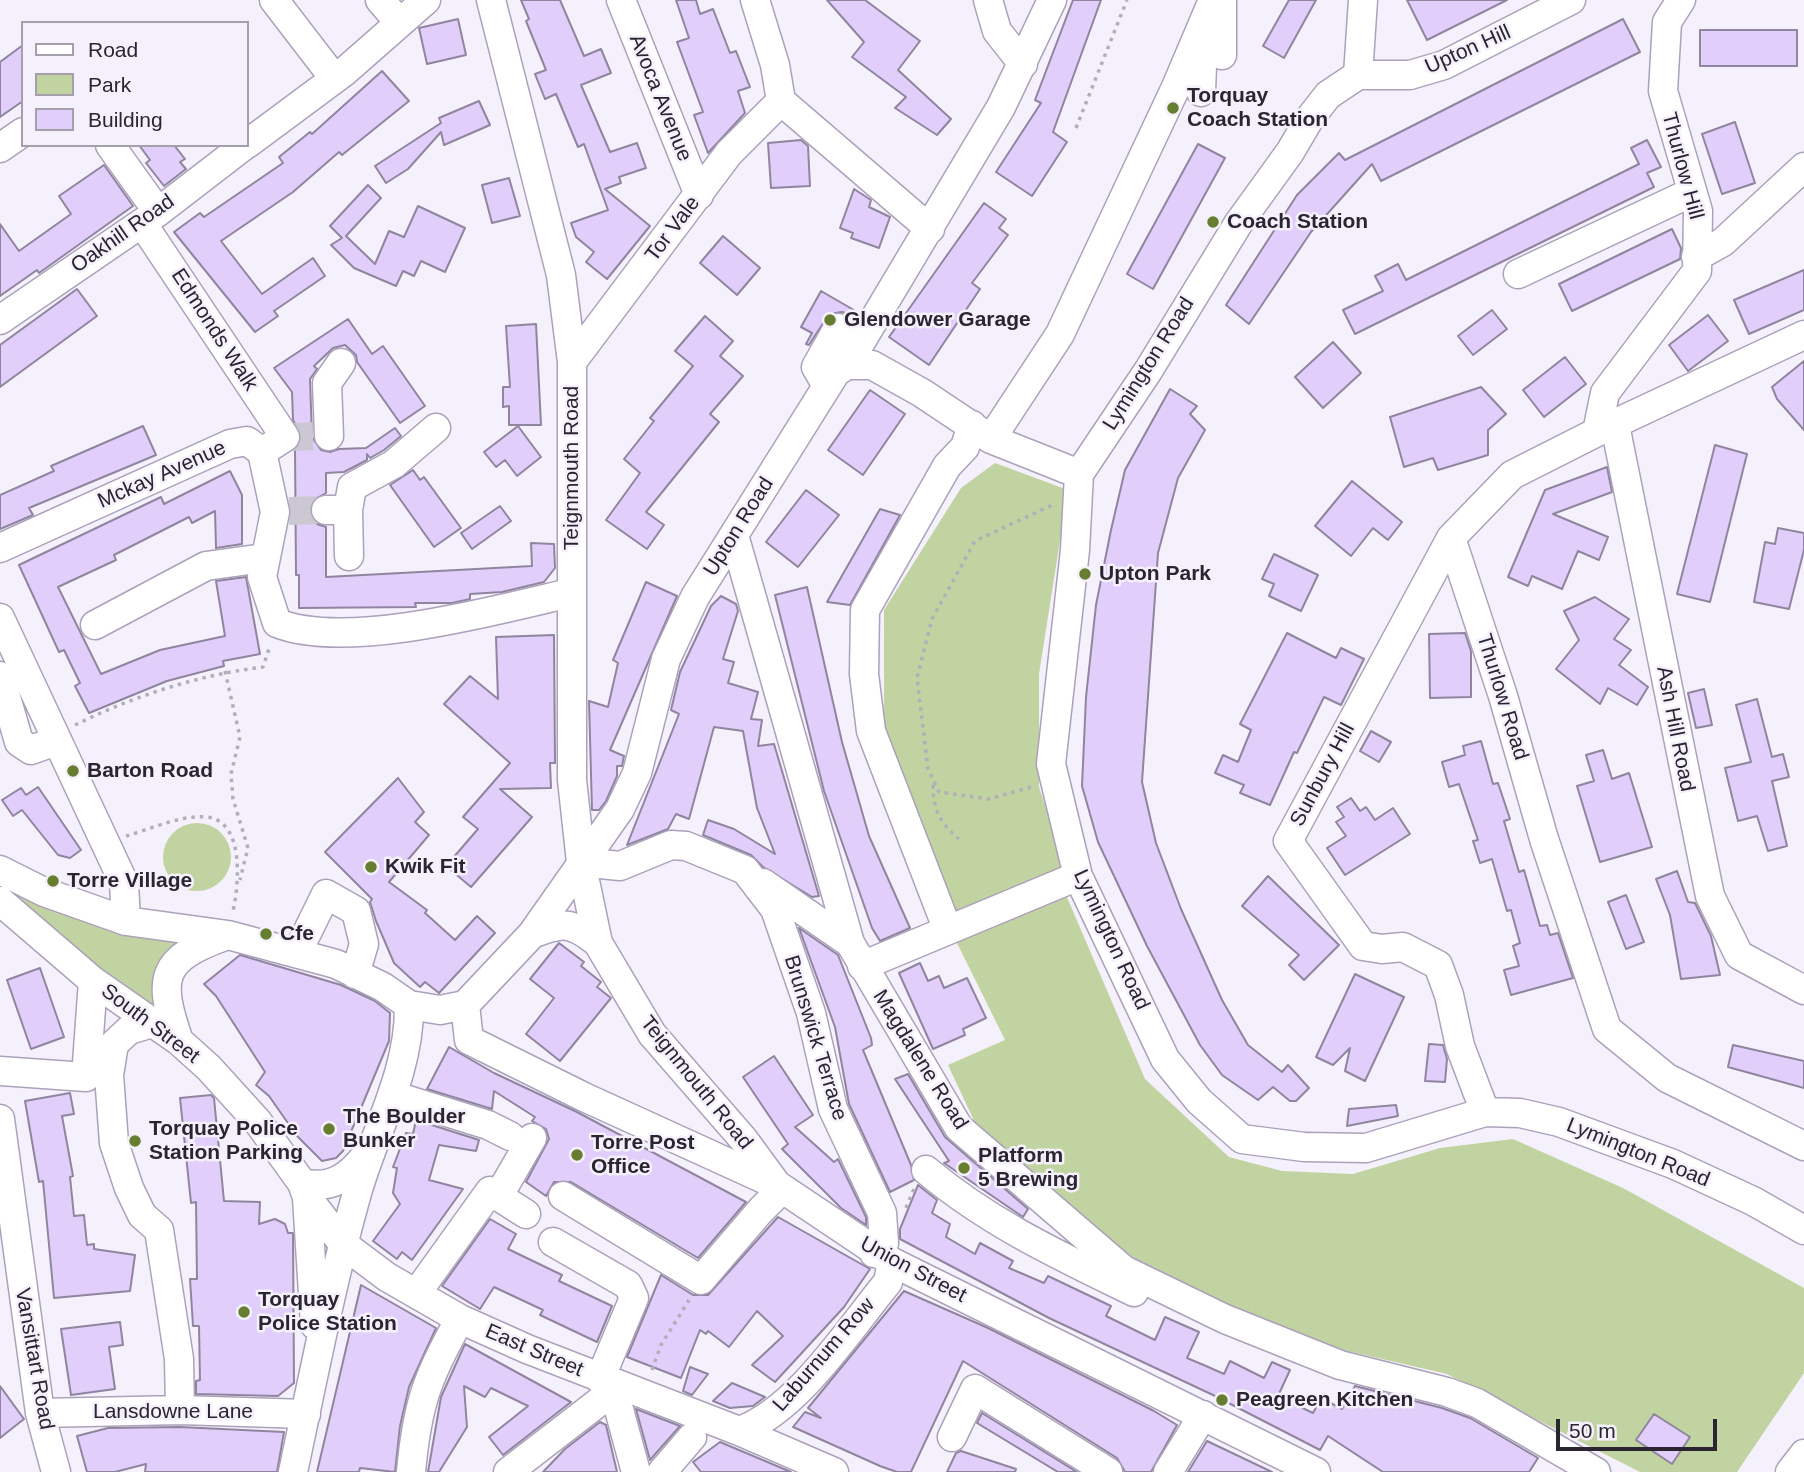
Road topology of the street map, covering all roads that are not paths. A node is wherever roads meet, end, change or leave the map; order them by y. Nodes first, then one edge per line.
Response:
1 (274, 0) edge
2 (380, 0) edge
3 (426, 0) edge
4 (491, 0) edge
5 (621, 0) edge
6 (755, 0) edge
7 (988, 0) edge
8 (1052, 0) edge
9 (1363, 0) edge
10 (1571, 0) edge
11 (1681, 0) edge
12 (1233, 6) edge
13 (1208, 11) edge
14 (400, 23) junction
15 (1222, 55) dead end
16 (1023, 64) junction
17 (1358, 75) junction
18 (334, 78) junction
19 (1201, 92) dead end
20 (781, 102) junction
21 (21, 133) edge
22 (248, 143) edge
23 (111, 147) edge
24 (243, 147) edge
25 (0, 148) edge
26 (1804, 167) edge
27 (1692, 192) junction
28 (699, 195) junction
29 (155, 213) junction
30 (930, 229) junction
31 (1696, 257) junction
32 (1518, 274) dead end
33 (0, 320) edge
34 (865, 335) junction
35 (1804, 335) edge
36 (572, 362) junction
37 (341, 363) dead end
38 (847, 365) junction
39 (827, 386) junction
40 (436, 428) dead end
41 (1606, 428) junction
42 (982, 432) junction
43 (329, 436) dead end
44 (273, 444) junction
45 (1078, 486) junction
46 (734, 535) junction
47 (1451, 538) junction
48 (0, 548) edge
49 (349, 556) dead end
50 (264, 558) junction
51 (570, 593) junction
52 (0, 618) edge
53 (95, 625) dead end
54 (0, 676) edge
55 (55, 738) junction
56 (581, 862) junction
57 (0, 870) edge
58 (745, 870) junction
59 (1078, 876) junction
60 (0, 901) edge
61 (126, 921) junction
62 (947, 928) junction
63 (532, 934) junction
64 (228, 935) junction
65 (598, 943) junction
66 (297, 953) junction
67 (856, 954) junction
68 (355, 974) junction
69 (93, 981) junction
70 (1804, 990) edge
71 (409, 1005) junction
72 (465, 1005) junction
73 (152, 1023) junction
74 (179, 1041) junction
75 (0, 1071) edge
76 (392, 1095) junction
77 (1485, 1112) junction
78 (0, 1119) edge
79 (1804, 1146) edge
80 (370, 1150) junction
81 (926, 1170) dead end
82 (780, 1187) junction
83 (304, 1190) junction
84 (563, 1196) dead end
85 (498, 1197) junction
86 (526, 1214) dead end
87 (1804, 1230) edge
88 (554, 1242) dead end
89 (343, 1244) junction
90 (883, 1258) junction
91 (416, 1294) junction
92 (460, 1319) junction
93 (316, 1356) junction
94 (1340, 1366) junction
95 (606, 1382) junction
96 (175, 1410) junction
97 (40, 1413) junction
98 (306, 1414) junction
99 (1203, 1415) junction
100 (739, 1431) junction
101 (692, 1437) dead end
102 (952, 1437) dead end
103 (1804, 1454) edge
104 (824, 1470) edge
105 (51, 1471) edge
106 (293, 1472) edge
107 (411, 1472) edge
108 (508, 1472) edge
109 (636, 1472) edge
110 (662, 1472) edge
111 (1108, 1472) edge
112 (1168, 1472) edge
113 (1316, 1472) edge
114 (1596, 1472) edge
115 (1790, 1472) edge

1 - 18 street
2 - 14 street
3 - 14 street, Oakhill Road
4 - 36 street, Teignmouth Road
5 - 28 street, Avoca Avenue
6 - 20 street
7 - 16 street
8 - 16 street, Upton Road
9 - 17 street
10 - 17 street, Upton Hill
11 - 27 street, Thurlow Hill
12 - 15 street
13 - 19 street
13 - 42 street
14 - 18 street, Oakhill Road
16 - 30 street, Upton Road
17 - 45 street, Lymington Road
18 - 22 street, Oakhill Road
20 - 28 street, Tor Vale
20 - 30 street
21 - 25 street
23 - 29 street, Edmonds Walk
24 - 29 street, Oakhill Road
26 - 31 street
27 - 31 street, Thurlow Hill
27 - 32 street
28 - 36 street, Tor Vale
29 - 33 street, Oakhill Road
29 - 44 street, Edmonds Walk
30 - 34 street, Upton Road
31 - 41 street, Thurlow Hill
34 - 38 street, Upton Road
34 - 39 street
35 - 41 street
36 - 51 street, Teignmouth Road
37 - 43 street
38 - 39 street, Upton Road
38 - 42 street
39 - 46 street, Upton Road
40 - 49 street
41 - 47 street
41 - 70 street, Ash Hill Road
42 - 45 street
42 - 62 street
44 - 48 street, Mckay Avenue
44 - 50 street
45 - 59 street, Lymington Road
46 - 56 street, Upton Road
46 - 67 street, Magdalene Road
47 - 77 street, Sunbury Hill
47 - 79 street, Thurlow Road
50 - 51 street
50 - 53 street
51 - 56 street, Teignmouth Road
52 - 55 street
54 - 55 street
55 - 61 street
56 - 58 street
56 - 63 street, Upton Road
56 - 65 street, Teignmouth Road
57 - 61 street
58 - 67 street
58 - 90 street, Brunswick Terrace
59 - 62 street
59 - 77 street, Lymington Road
60 - 69 street, South Street
61 - 64 street
62 - 67 street
63 - 65 street, Teignmouth Road
63 - 72 street, Upton Road
64 - 66 street
64 - 74 street
65 - 82 street, Teignmouth Road
66 - 68 street
66 - 68 street
67 - 94 street, Magdalene Road
68 - 71 street
69 - 73 street, South Street
69 - 75 street
71 - 72 street
71 - 76 street
72 - 82 street, Union Street
73 - 74 street, South Street
73 - 96 street
74 - 83 street, South Street
76 - 80 street
76 - 85 street
77 - 87 street, Lymington Road
78 - 97 street, Vansittart Road
80 - 83 street
80 - 89 street
81 - 94 street
82 - 84 street
82 - 90 street, Union Street
83 - 89 street, South Street
83 - 93 street
85 - 86 street
85 - 91 street
88 - 95 street
89 - 91 street, East Street
89 - 93 street
90 - 99 street, Union Street
90 - 100 street, Laburnum Row
91 - 92 street, East Street
92 - 95 street, East Street
92 - 107 street
93 - 98 street
94 - 114 street, Magdalene Road
95 - 100 street, East Street
95 - 108 street
95 - 109 street
96 - 97 street, Lansdowne Lane
96 - 98 street, Lansdowne Lane
97 - 105 street, Vansittart Road
98 - 106 street
99 - 112 street
99 - 113 street, Union Street
100 - 104 street, East Street
101 - 110 street
102 - 111 street
103 - 115 street

